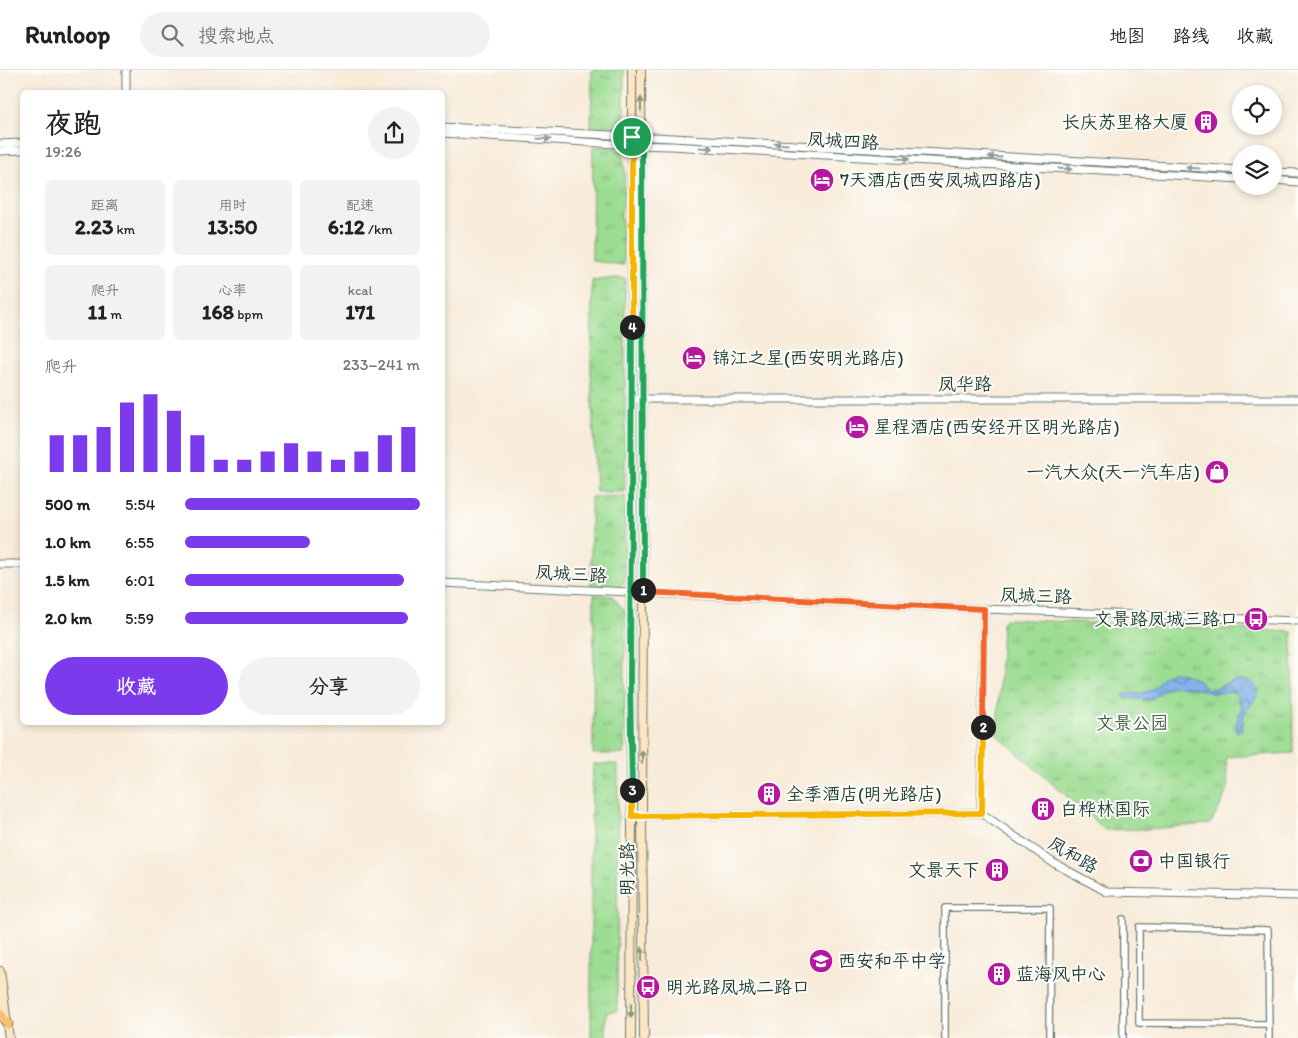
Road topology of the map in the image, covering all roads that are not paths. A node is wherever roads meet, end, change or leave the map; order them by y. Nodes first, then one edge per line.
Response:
1 (126, 70) edge
2 (632, 70) edge
3 (641, 70) edge
4 (126, 90) edge
5 (445, 127) edge
6 (445, 133) edge
7 (632, 141) junction
8 (642, 141) junction
9 (20, 142) edge
10 (0, 144) edge
11 (20, 150) edge
12 (0, 151) edge
13 (1232, 170) edge
14 (1282, 172) edge
15 (1298, 173) edge
16 (1232, 178) edge
17 (1282, 181) edge
18 (1298, 182) edge
19 (642, 398) junction
20 (632, 399) junction
21 (1298, 399) edge
22 (0, 564) edge
23 (20, 564) edge
24 (445, 583) edge
25 (630, 592) junction
26 (643, 592) junction
27 (984, 609) junction
28 (1298, 620) edge
29 (982, 813) junction
30 (632, 816) junction
31 (642, 816) junction
32 (1298, 896) edge
33 (1123, 919) dead end
34 (0, 971) edge
35 (0, 1014) edge
36 (8, 1024) junction
37 (1269, 1024) junction
38 (9, 1038) edge
39 (631, 1038) edge
40 (644, 1038) edge
41 (945, 1038) edge
42 (1050, 1038) edge
43 (1123, 1038) edge
44 (1269, 1038) edge

1 - 4 street
2 - 7 main road, 明光路
8 -> 3 main road, 明光路
5 - 7 street, 凤城四路
6 -> 7 street, 凤城四路
7 - 8 street, 凤城四路
7 - 20 main road, 明光路
13 -> 8 street, 凤城四路
8 -> 16 street, 凤城四路
8 - 19 main road, 明光路
9 - 10 street
11 - 12 street
14 - 15 street
17 - 18 street
19 - 20 street, 凤华路
19 - 21 street, 凤华路
19 - 26 main road, 明光路
20 - 25 main road, 明光路
22 - 23 street
24 - 25 street, 凤城三路
25 - 26 street, 凤城三路
25 - 30 main road, 明光路
26 - 27 street, 凤城三路
31 -> 26 main road, 明光路
27 - 28 street, 凤城三路
27 - 29 street
29 - 31 street
29 - 32 street, 凤和路
30 - 31 street
30 -> 39 main road, 明光路
40 -> 31 main road, 明光路
33 - 43 street
34 - 36 main road
35 - 36 highway
36 - 38 main road
37 - 37 street
37 - 44 street
41 - 42 street

